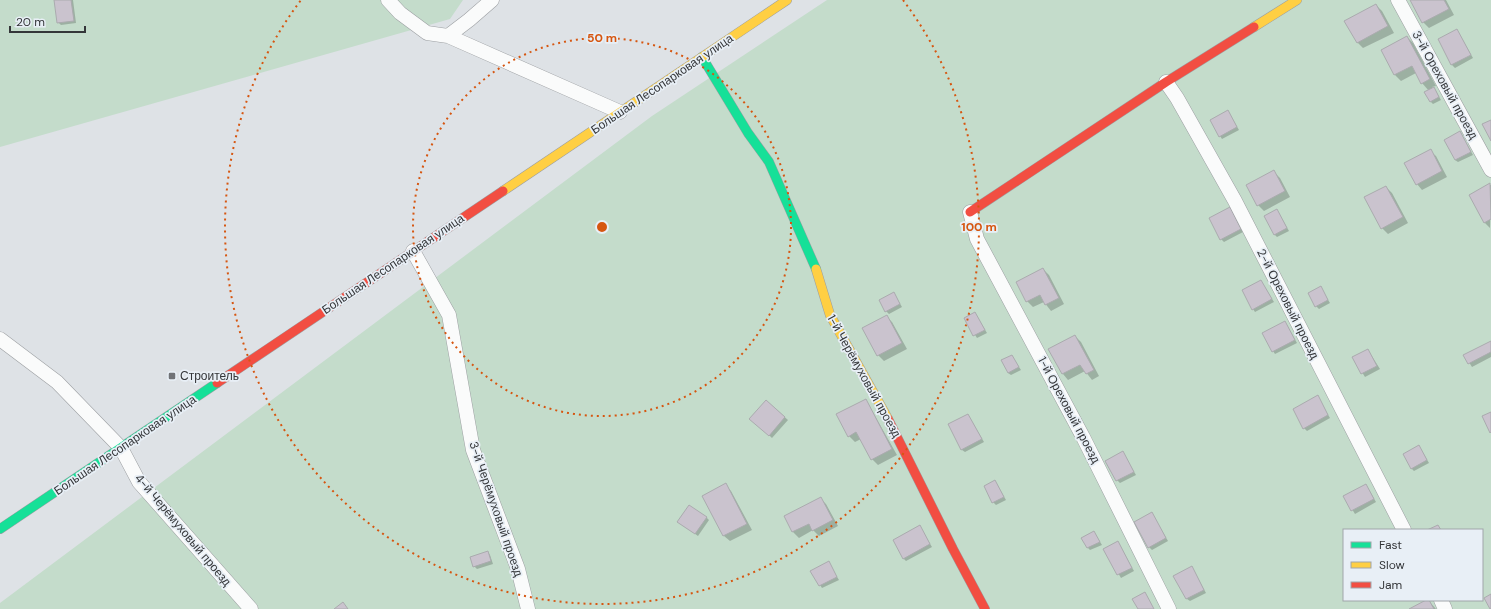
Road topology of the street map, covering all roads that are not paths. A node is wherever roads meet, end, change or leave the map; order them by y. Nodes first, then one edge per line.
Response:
1 (388, 0) edge
2 (492, 0) edge
3 (787, 0) edge
4 (1297, 0) edge
5 (1398, 0) edge
6 (448, 36) junction
7 (702, 57) junction
8 (1166, 82) junction
9 (620, 112) junction
10 (1491, 170) edge
11 (970, 212) joint
12 (413, 251) junction
13 (0, 339) edge
14 (121, 448) junction
15 (0, 529) edge
16 (1403, 529) edge
17 (251, 609) edge
18 (528, 609) edge
19 (985, 609) edge
20 (1169, 609) edge

1 - 6 lane
2 - 6 lane
3 - 7 street, Большая Лесопарковая улица
4 - 8 street
5 - 10 lane, 3-й Ореховый проезд
6 - 9 lane
7 - 9 street, Большая Лесопарковая улица
7 - 19 street, 1-й Черёмуховый проезд
8 - 11 street
8 - 16 lane, 2-й Ореховый проезд
9 - 12 street, Большая Лесопарковая улица
11 - 20 lane, 1-й Ореховый проезд
12 - 14 street, Большая Лесопарковая улица
12 - 18 lane, 3-й Черёмуховый проезд
13 - 14 lane, 4-й Черёмуховый проезд
14 - 15 street, Большая Лесопарковая улица
14 - 17 lane, 4-й Черёмуховый проезд

